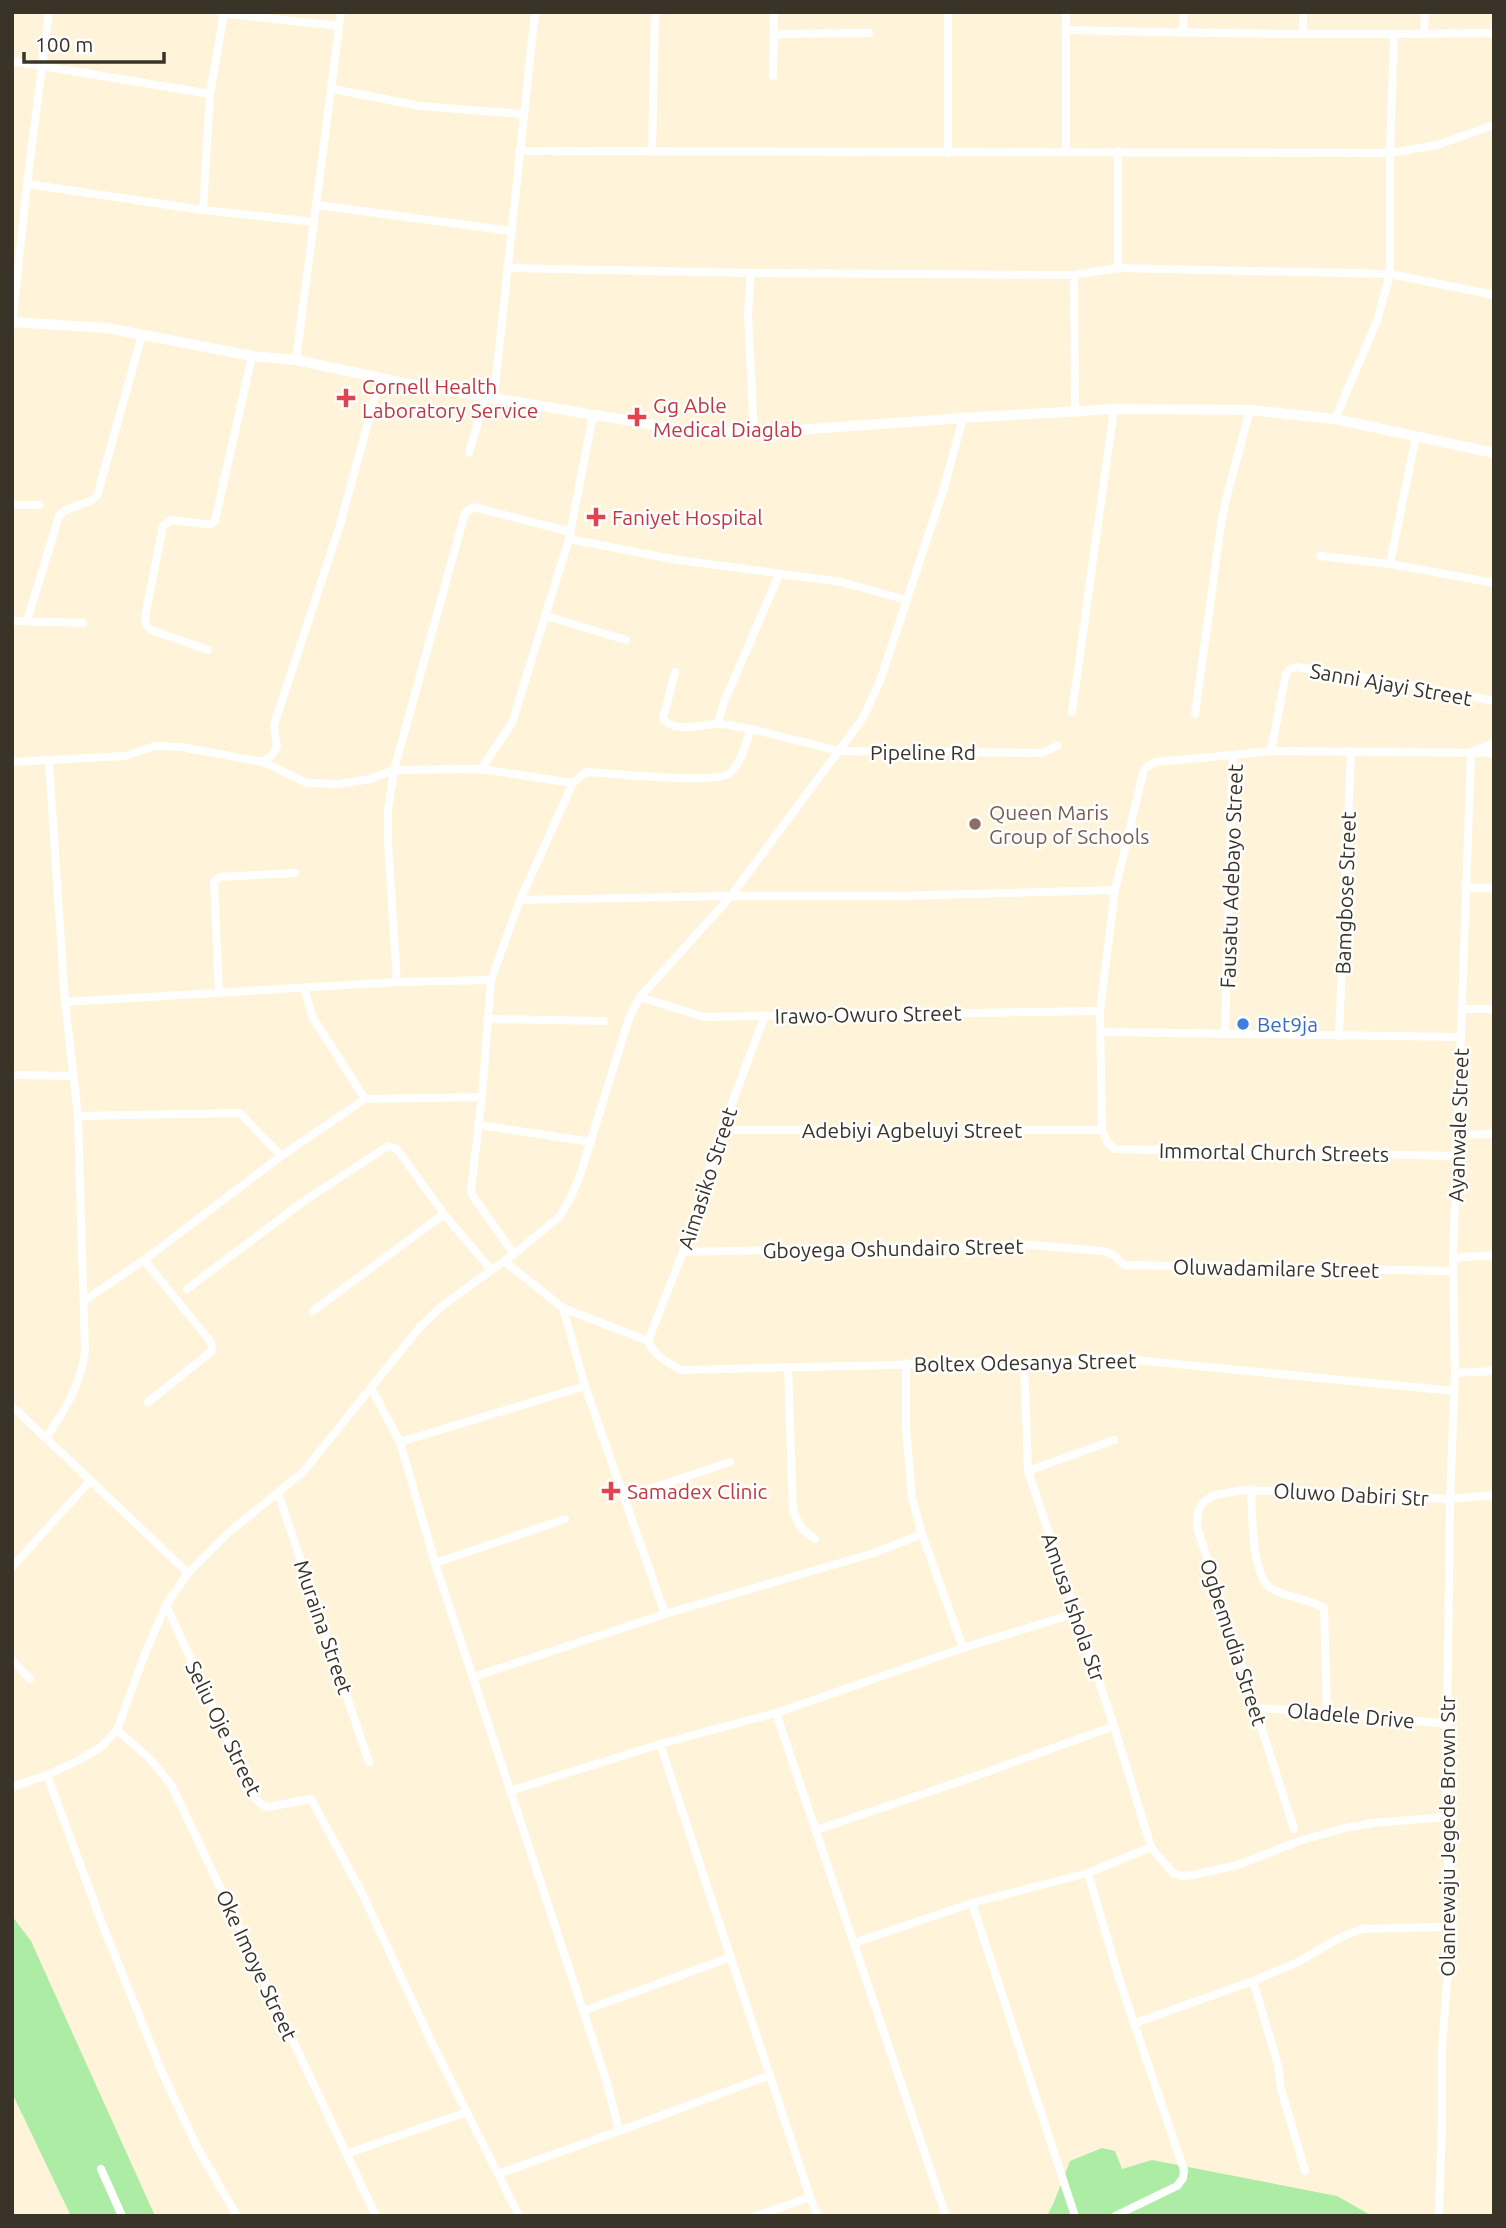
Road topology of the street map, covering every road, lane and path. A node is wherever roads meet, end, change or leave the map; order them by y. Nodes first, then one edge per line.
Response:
1 (49, 12) edge
2 (341, 12) edge
3 (535, 12) edge
4 (655, 12) edge
5 (774, 12) edge
6 (948, 12) edge
7 (1066, 12) edge
8 (1184, 12) edge
9 (1303, 12) edge
10 (1425, 12) edge
11 (221, 13) edge
12 (340, 26) junction
13 (1066, 30) junction
14 (1303, 32) junction
15 (869, 33) dead end
16 (1183, 33) junction
17 (1494, 33) edge
18 (774, 34) junction
19 (1424, 34) junction
20 (1394, 35) junction
21 (12, 61) edge
22 (43, 65) junction
23 (773, 76) dead end
24 (333, 89) junction
25 (210, 94) junction
26 (523, 114) junction
27 (1494, 125) edge
28 (519, 150) junction
29 (652, 151) junction
30 (1118, 151) junction
31 (1066, 152) junction
32 (948, 153) junction
33 (1390, 153) junction
34 (27, 184) junction
35 (317, 205) junction
36 (203, 210) junction
37 (314, 222) junction
38 (511, 231) junction
39 (507, 268) junction
40 (1118, 268) junction
41 (751, 273) junction
42 (1390, 274) junction
43 (1074, 275) junction
44 (1494, 295) edge
45 (12, 323) edge
46 (142, 335) junction
47 (252, 356) junction
48 (296, 360) junction
49 (380, 378) junction
50 (489, 397) junction
51 (1114, 409) junction
52 (1250, 411) junction
53 (1074, 413) junction
54 (593, 415) junction
55 (963, 418) junction
56 (1335, 419) junction
57 (754, 433) junction
58 (1416, 436) junction
59 (469, 453) dead end
60 (1494, 453) edge
61 (12, 505) edge
62 (39, 505) dead end
63 (570, 535) junction
64 (1320, 556) dead end
65 (1390, 564) junction
66 (779, 575) junction
67 (1494, 583) edge
68 (906, 600) junction
69 (545, 616) junction
70 (12, 621) edge
71 (27, 621) junction
72 (83, 623) dead end
73 (626, 640) dead end
74 (208, 650) dead end
75 (675, 671) dead end
76 (1494, 701) edge
77 (1072, 712) dead end
78 (1195, 714) dead end
79 (718, 724) junction
80 (751, 729) junction
81 (1494, 743) edge
82 (1057, 746) dead end
83 (839, 751) junction
84 (1271, 751) junction
85 (1351, 751) junction
86 (1471, 752) junction
87 (1494, 752) edge
88 (1233, 755) junction
89 (12, 762) edge
90 (49, 762) junction
91 (263, 762) junction
92 (481, 769) junction
93 (394, 770) junction
94 (573, 783) junction
95 (295, 873) dead end
96 (1465, 888) junction
97 (1494, 888) edge
98 (1115, 890) junction
99 (731, 896) junction
100 (520, 900) junction
101 (491, 980) junction
102 (397, 982) junction
103 (304, 989) junction
104 (219, 993) junction
105 (640, 996) junction
106 (65, 1002) junction
107 (1461, 1009) junction
108 (1494, 1009) edge
109 (1100, 1011) junction
110 (765, 1016) junction
111 (487, 1019) junction
112 (604, 1021) dead end
113 (1101, 1032) junction
114 (1225, 1033) junction
115 (1339, 1035) junction
116 (1461, 1037) junction
117 (12, 1075) edge
118 (74, 1076) junction
119 (482, 1097) junction
120 (365, 1099) junction
121 (78, 1116) junction
122 (479, 1125) junction
123 (722, 1130) junction
124 (1102, 1130) junction
125 (1494, 1134) edge
126 (1458, 1136) junction
127 (591, 1142) junction
128 (281, 1156) junction
129 (1456, 1156) junction
130 (444, 1214) junction
131 (1103, 1251) joint
132 (683, 1252) junction
133 (514, 1254) junction
134 (1494, 1255) edge
135 (1453, 1258) junction
136 (144, 1260) junction
137 (504, 1261) junction
138 (491, 1270) junction
139 (1453, 1272) junction
140 (187, 1289) dead end
141 (84, 1301) junction
142 (563, 1308) junction
143 (313, 1311) dead end
144 (648, 1341) junction
145 (1024, 1362) junction
146 (906, 1363) junction
147 (788, 1367) junction
148 (1494, 1371) edge
149 (1455, 1373) junction
150 (585, 1386) junction
151 (371, 1388) junction
152 (1454, 1391) junction
153 (148, 1402) dead end
154 (12, 1406) edge
155 (47, 1437) junction
156 (1114, 1440) dead end
157 (400, 1442) junction
158 (730, 1462) dead end
159 (1028, 1471) junction
160 (90, 1481) junction
161 (1251, 1489) junction
162 (278, 1493) junction
163 (1494, 1494) edge
164 (626, 1497) junction
165 (1450, 1499) junction
166 (565, 1519) dead end
167 (922, 1534) junction
168 (815, 1539) dead end
169 (435, 1563) junction
170 (12, 1567) edge
171 (188, 1573) junction
172 (166, 1605) junction
173 (1076, 1613) junction
174 (665, 1614) junction
175 (963, 1648) junction
176 (12, 1660) edge
177 (473, 1677) junction
178 (30, 1679) dead end
179 (1255, 1708) junction
180 (1327, 1712) junction
181 (776, 1713) junction
182 (1447, 1724) junction
183 (1114, 1726) junction
184 (117, 1730) junction
185 (660, 1744) junction
186 (369, 1762) dead end
187 (47, 1775) junction
188 (12, 1787) edge
189 (510, 1791) junction
190 (1446, 1817) junction
191 (1294, 1829) dead end
192 (816, 1830) junction
193 (1151, 1847) junction
194 (1088, 1873) junction
195 (972, 1903) junction
196 (1439, 1927) dead end
197 (854, 1943) junction
198 (731, 1957) junction
199 (1253, 1981) junction
200 (583, 2011) junction
201 (1135, 2023) junction
202 (768, 2076) junction
203 (467, 2112) junction
204 (619, 2131) junction
205 (346, 2154) junction
206 (101, 2169) dead end
207 (1305, 2171) dead end
208 (498, 2174) junction
209 (810, 2197) junction
210 (122, 2216) edge
211 (237, 2216) edge
212 (376, 2216) edge
213 (519, 2216) edge
214 (756, 2216) edge
215 (818, 2216) edge
216 (946, 2216) edge
217 (1075, 2216) edge
218 (1115, 2216) edge
219 (1439, 2216) edge

1 - 22 street
2 - 12 street
3 - 26 street
4 - 29 street
5 - 18 street
6 - 32 street
7 - 13 street
8 - 16 street
9 - 14 street
10 - 19 street
11 - 12 street
11 - 25 street
12 - 24 street
13 - 16 street
13 - 31 street
14 - 16 street
14 - 20 street
15 - 18 street
17 - 19 street
18 - 23 street
19 - 20 street
20 - 33 street
21 - 22 street
22 - 25 street
22 - 34 street
24 - 26 street
24 - 35 street
25 - 36 street
26 - 28 street
27 - 33 street
28 - 29 street
28 - 38 street
29 - 32 street
30 - 31 street
30 - 33 street
30 - 40 street
31 - 32 street
33 - 42 street
34 - 36 street
34 - 45 street
35 - 37 street
35 - 38 street
36 - 37 street
37 - 48 street
38 - 39 street
39 - 41 street
39 - 50 street
40 - 42 street
40 - 43 street
41 - 43 street
41 - 57 street
42 - 44 street
42 - 56 street
43 - 53 street
45 - 46 main road
46 - 47 main road
46 - 71 street
47 - 48 main road
47 - 74 street
48 - 49 main road
49 - 50 main road
49 - 91 street
50 - 54 main road
50 - 59 street
51 - 52 main road
51 - 53 main road
51 - 77 street
52 - 56 main road
52 - 78 street
53 - 55 main road
54 - 57 main road
54 - 63 street
55 - 57 main road
55 - 68 street
56 - 58 main road
58 - 60 main road
58 - 65 street
61 - 62 street
63 - 66 street
63 - 69 street
63 - 93 street
64 - 65 street
65 - 67 street
66 - 68 street
66 - 79 street
68 - 83 street
69 - 73 street
69 - 92 street
70 - 71 street
71 - 72 street
75 - 79 street, Pipeline Rd
76 - 84 street, Sanni Ajayi Street
79 - 80 street, Pipeline Rd
80 - 83 street, Pipeline Rd
80 - 94 street
81 - 86 street
82 - 83 street, Pipeline Rd
83 - 99 street
84 - 85 street, Fausatu Adebayo Street
84 - 88 street, Fausatu Adebayo Street
85 - 86 street, Fausatu Adebayo Street
85 - 115 street, Bamgbose Street
86 - 87 street, Fausatu Adebayo Street
86 - 96 street, Ayanwale Street
88 - 98 street
88 - 114 street, Fausatu Adebayo Street
89 - 90 street
90 - 91 street
90 - 106 street
91 - 93 street
92 - 93 street
92 - 94 street
93 - 102 street
94 - 100 street
95 - 104 street
96 - 97 street
96 - 107 street, Ayanwale Street
98 - 99 street
98 - 109 street
99 - 100 street
99 - 105 street
100 - 101 street
101 - 102 street
101 - 111 street
102 - 103 street
103 - 104 street
103 - 120 street
104 - 106 street
105 - 110 street, Irawo-Owuro Street
105 - 127 street
106 - 118 street
107 - 108 street
107 - 116 street, Ayanwale Street
109 - 110 street, Irawo-Owuro Street
109 - 113 street
110 - 123 street, Aimasiko Street
111 - 112 street
111 - 119 street
113 - 114 street
113 - 124 street
114 - 115 street
115 - 116 street
116 - 126 street, Ayanwale Street
117 - 118 street
118 - 121 street
119 - 120 street
119 - 122 street
120 - 128 street
121 - 128 street
121 - 141 street
122 - 127 street
122 - 133 street
123 - 124 street, Adebiyi Agbeluyi Street
123 - 132 street, Aimasiko Street
124 - 129 street, Immortal Church Streets
125 - 126 street
126 - 129 street, Ayanwale Street
127 - 133 street
128 - 136 street
129 - 135 street, Ayanwale Street
130 - 138 street
130 - 140 street
130 - 143 street
131 - 132 street, Gboyega Oshundairo Street
131 - 139 street, Oluwadamilare Street
132 - 144 street, Aimasiko Street
133 - 137 street
134 - 135 street
135 - 139 street, Ayanwale Street
136 - 141 street
136 - 153 street
137 - 138 street
137 - 142 street
138 - 151 street
139 - 149 street, Ayanwale Street
141 - 155 street
142 - 144 street
142 - 150 street
144 - 147 street, Boltex Odesanya Street
145 - 146 street, Boltex Odesanya Street
145 - 152 street, Boltex Odesanya Street
145 - 159 street, Amusa Ishola Str
146 - 147 street, Boltex Odesanya Street
146 - 167 street
147 - 168 street
148 - 149 street
149 - 152 street, Ayanwale Street
150 - 157 street
150 - 164 street
151 - 157 street
151 - 162 street
152 - 165 street, Ayanwale Street
154 - 155 street
155 - 160 street
156 - 159 street
157 - 169 street
158 - 164 street
159 - 173 street, Amusa Ishola Str
160 - 170 street
160 - 171 street
161 - 165 street, Oluwo Dabiri Str
161 - 179 street, Ogbemudia Street
161 - 180 street
162 - 171 street
162 - 186 street, Muraina Street
163 - 165 street, Oluwo Dabiri Str
164 - 174 street
165 - 182 street, Olanrewaju Jegede Brown Str
166 - 169 street
167 - 174 street
167 - 175 street
169 - 177 street
171 - 172 street
172 - 184 street
172 - 203 street, Seliu Oje Street
173 - 175 street
173 - 183 street, Amusa Ishola Str
174 - 177 street
175 - 181 street
176 - 178 street
177 - 189 street
179 - 180 street, Oladele Drive
179 - 191 street, Ogbemudia Street
180 - 182 street, Oladele Drive
181 - 185 street
181 - 192 street
182 - 190 street, Olanrewaju Jegede Brown Str
183 - 192 street
183 - 193 street, Amusa Ishola Str
184 - 187 street
184 - 205 street, Oke Imoye Street
185 - 189 street
185 - 198 street
187 - 188 street
187 - 211 street
189 - 200 street
190 - 193 street
190 - 219 street, Olanrewaju Jegede Brown Str
192 - 197 street
193 - 194 street
194 - 195 street
194 - 201 street
195 - 197 street
195 - 217 street
196 - 199 street
197 - 216 street
198 - 200 street
198 - 202 street
199 - 201 street
199 - 207 street
200 - 204 street
201 - 218 street
202 - 204 street
202 - 209 street
203 - 205 street
203 - 208 street
204 - 208 street
205 - 212 street, Oke Imoye Street
206 - 210 street
208 - 213 street
209 - 214 street
209 - 215 street

